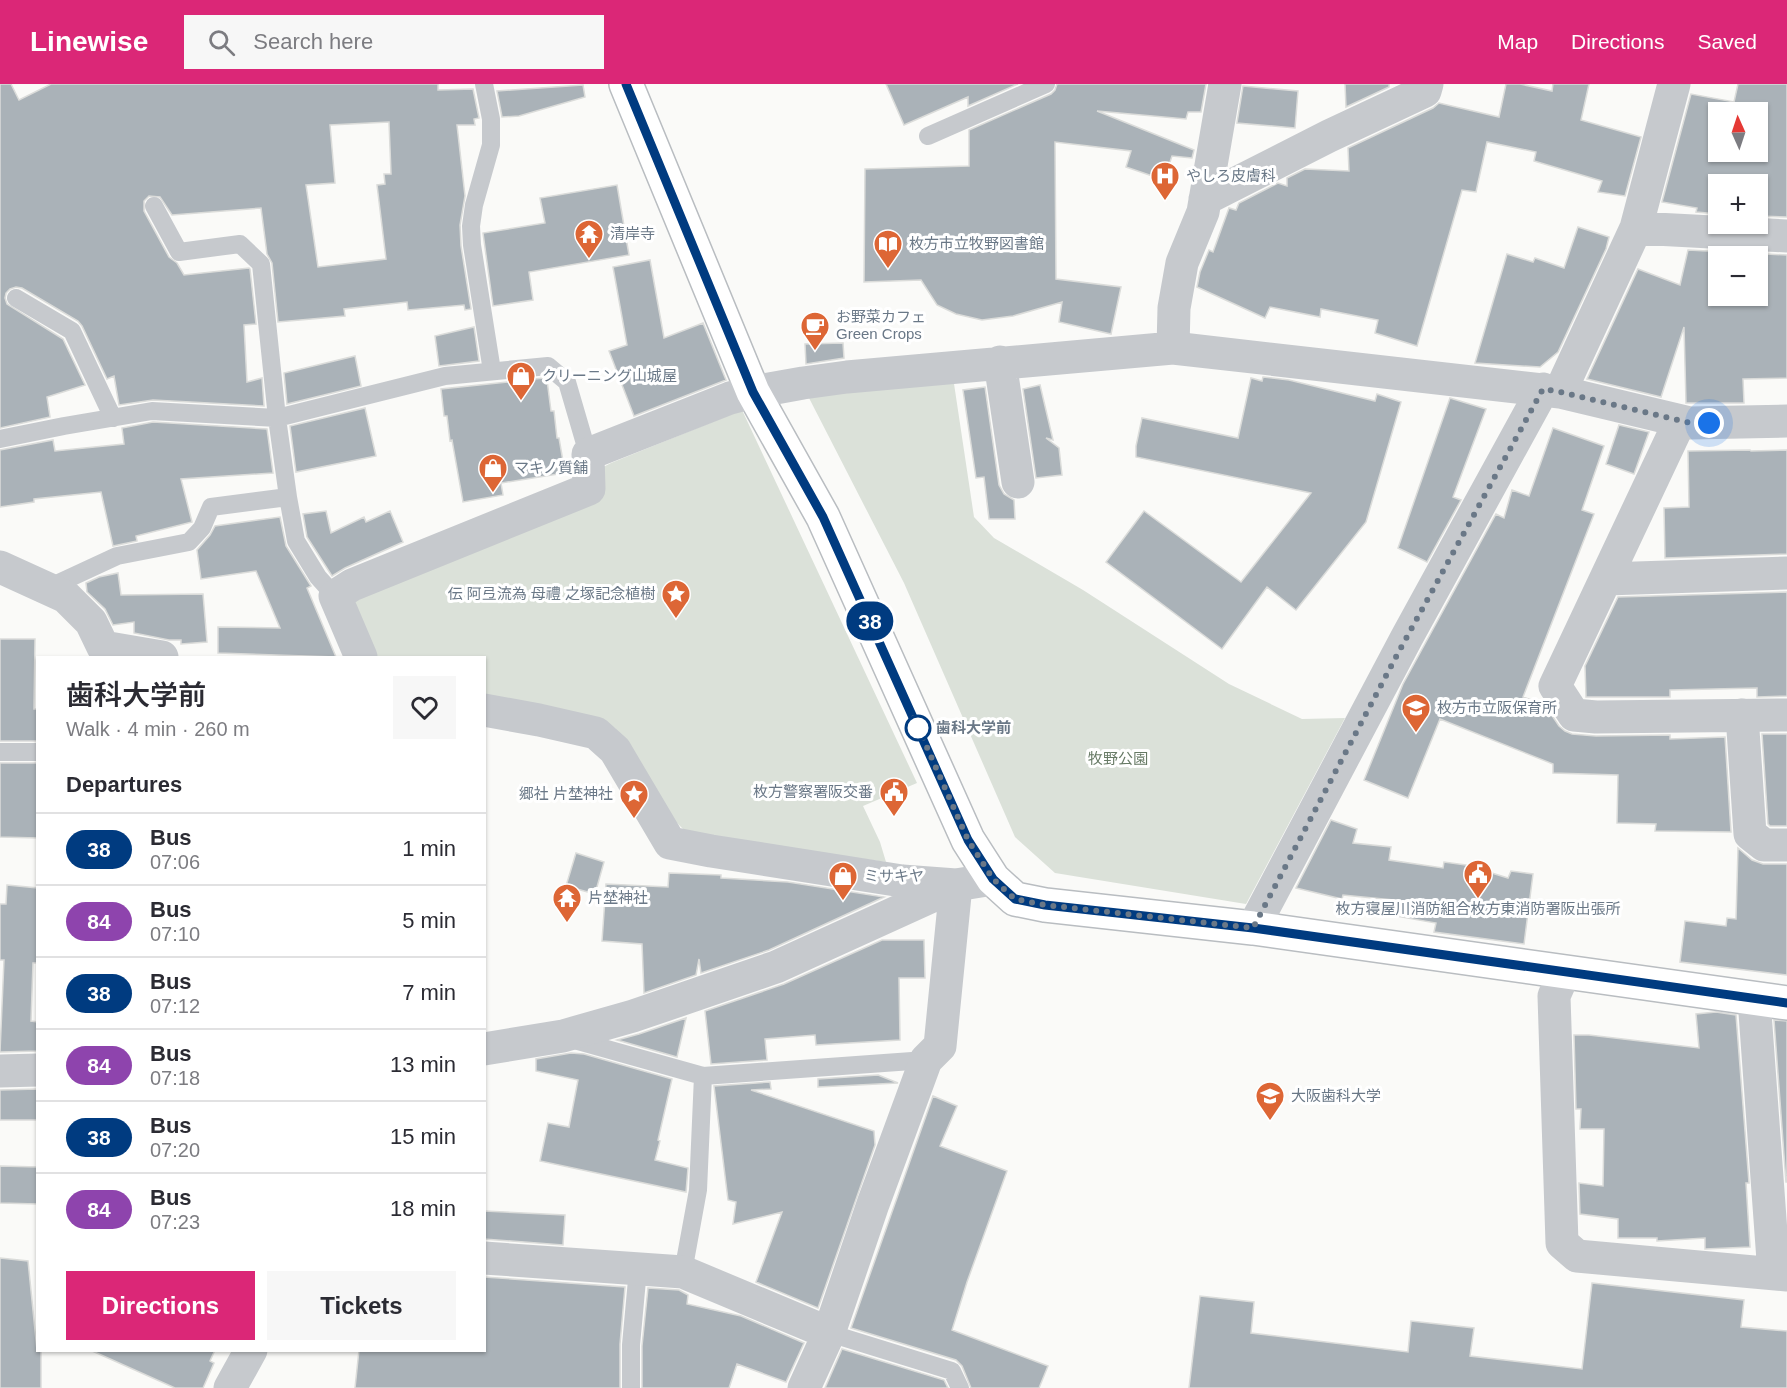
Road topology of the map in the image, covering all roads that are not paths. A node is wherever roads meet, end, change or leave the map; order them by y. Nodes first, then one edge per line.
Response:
1 (484, 84) edge
2 (626, 84) edge
3 (1046, 84) edge
4 (1225, 84) edge
5 (1427, 84) edge
6 (1667, 85) edge
7 (928, 136) dead end
8 (1205, 199) junction
9 (153, 206) dead end
10 (1636, 228) junction
11 (1787, 236) edge
12 (16, 298) dead end
13 (1173, 348) junction
14 (1000, 362) junction
15 (492, 371) junction
16 (1552, 391) junction
17 (753, 392) junction
18 (113, 418) junction
19 (277, 418) junction
20 (1680, 421) junction
21 (1787, 421) edge
22 (0, 439) edge
23 (588, 454) junction
24 (1018, 482) dead end
25 (288, 497) junction
26 (0, 567) edge
27 (1787, 573) edge
28 (1606, 579) junction
29 (48, 588) junction
30 (335, 596) junction
31 (101, 652) edge
32 (150, 656) edge
33 (361, 656) edge
34 (486, 710) edge
35 (1742, 715) junction
36 (1787, 715) edge
37 (0, 752) edge
38 (36, 752) edge
39 (1787, 845) edge
40 (993, 879) junction
41 (956, 885) junction
42 (1253, 928) junction
43 (1564, 973) junction
44 (1754, 999) junction
45 (1787, 1003) edge
46 (563, 1036) junction
47 (486, 1049) edge
48 (926, 1060) junction
49 (36, 1070) edge
50 (0, 1071) edge
51 (703, 1076) junction
52 (486, 1258) edge
53 (638, 1269) junction
54 (683, 1272) junction
55 (1781, 1275) edge
56 (829, 1333) junction
57 (250, 1352) edge
58 (230, 1388) edge
59 (631, 1388) edge
60 (804, 1388) edge
61 (960, 1388) edge

1 - 15 lane
2 - 17 main road
3 - 7 lane
4 - 8 street
5 - 8 street
6 - 10 street
8 - 13 street
9 - 19 lane
10 - 11 street
10 - 16 street
12 - 18 lane
13 - 14 street
13 - 16 street
14 - 17 street
14 - 24 street
15 - 19 lane
15 - 23 lane
16 - 20 street
16 - 42 street
17 - 23 street
17 - 40 main road
18 - 19 lane
18 - 22 lane
19 - 25 lane
20 - 21 street
20 - 28 street
23 - 30 street
25 - 29 lane
25 - 30 lane
26 - 29 street
27 - 28 street
28 - 35 street
29 - 31 street
30 - 33 street
31 - 32 street
34 - 41 street
35 - 36 street
35 - 39 street
37 - 38 lane
40 - 41 street
40 - 42 main road
41 - 46 street
41 - 48 street
42 - 43 main road
43 - 44 main road
43 - 55 street
44 - 45 main road
44 - 55 street
46 - 47 street
46 - 51 lane
48 - 51 lane
48 - 56 street
49 - 50 street
51 - 54 lane
52 - 53 street
53 - 54 street
53 - 59 lane
54 - 56 street
56 - 60 street
56 - 61 lane
57 - 58 street

